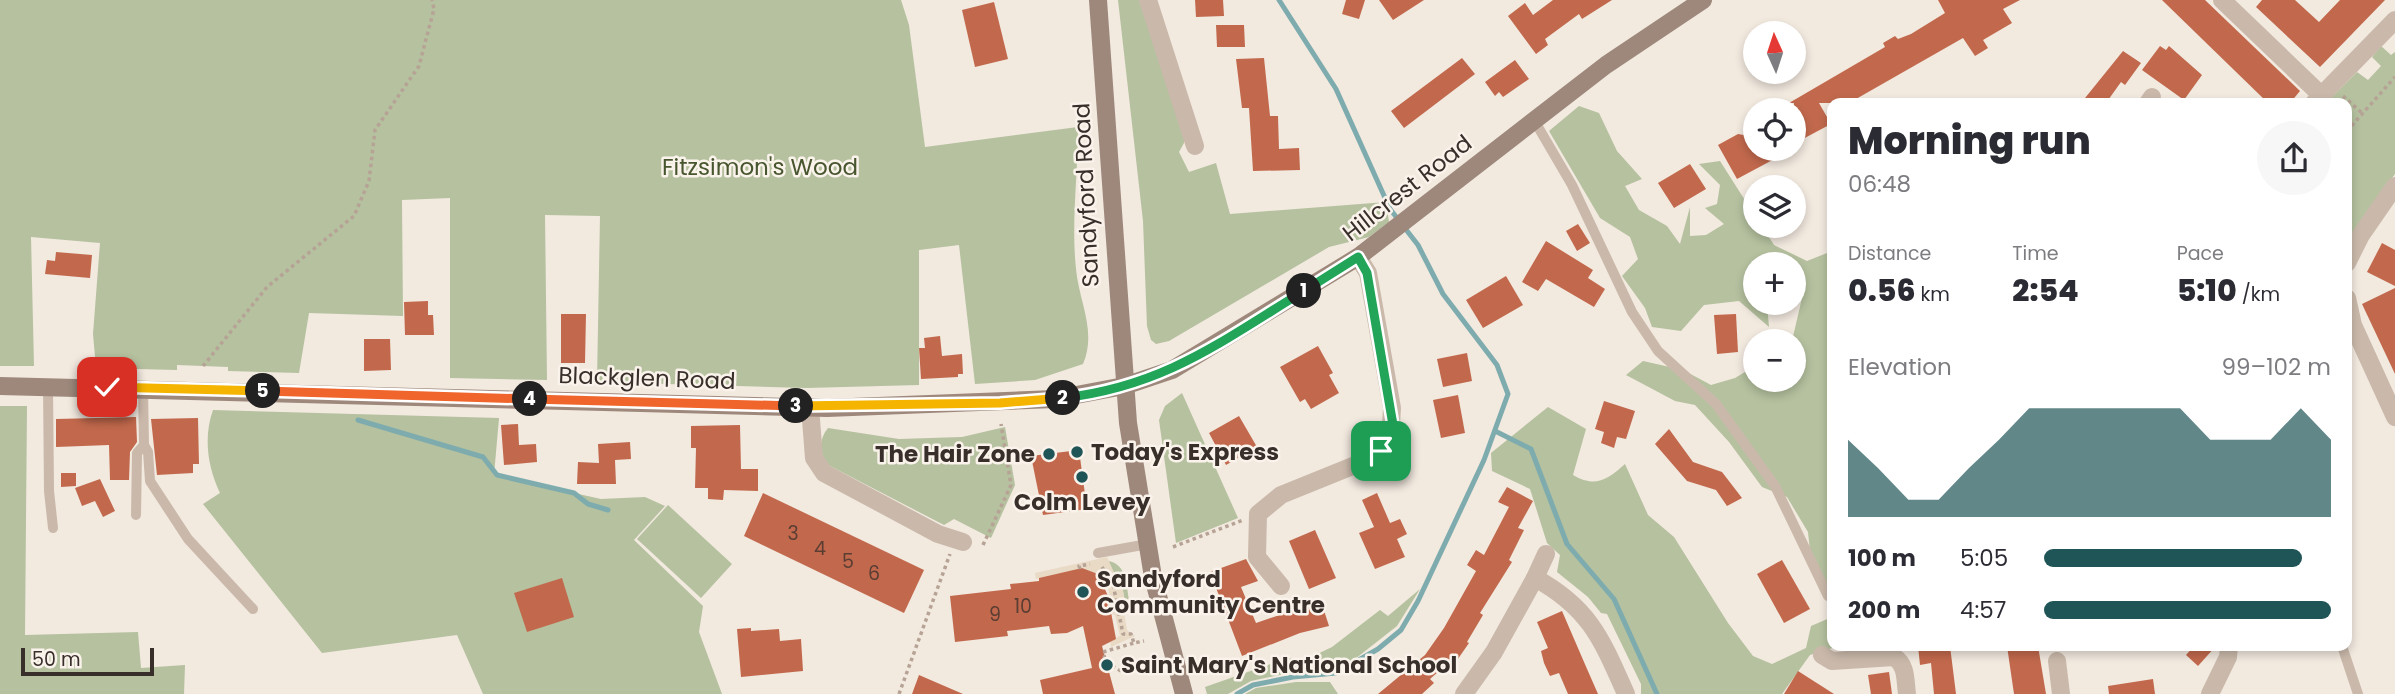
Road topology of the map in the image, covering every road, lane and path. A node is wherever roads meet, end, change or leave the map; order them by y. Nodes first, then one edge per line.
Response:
1 (432, 0) edge
2 (1098, 0) edge
3 (1148, 0) edge
4 (1703, 0) edge
5 (2222, 0) edge
6 (2242, 7) edge
7 (2395, 20) edge
8 (2395, 77) edge
9 (2322, 94) edge
10 (2352, 108) edge
11 (2362, 113) junction
12 (1534, 120) junction
13 (2352, 125) edge
14 (1195, 146) dead end
15 (2395, 186) edge
16 (2352, 254) edge
17 (1358, 257) junction
18 (2352, 320) edge
19 (203, 366) dead end
20 (0, 386) edge
21 (48, 386) junction
22 (1124, 386) junction
23 (143, 388) junction
24 (810, 407) junction
25 (2395, 418) edge
26 (1001, 424) dead end
27 (144, 445) junction
28 (136, 514) dead end
29 (1258, 514) junction
30 (53, 527) dead end
31 (960, 541) joint
32 (1148, 544) junction
33 (984, 545) dead end
34 (1173, 547) dead end
35 (1098, 553) joint
36 (1546, 554) dead end
37 (1535, 578) junction
38 (1281, 586) dead end
39 (1827, 594) edge
40 (1136, 606) dead end
41 (253, 609) dead end
42 (1118, 610) junction
43 (1111, 611) dead end
44 (1144, 641) dead end
45 (1134, 643) junction
46 (2229, 651) edge
47 (2344, 651) edge
48 (1822, 655) dead end
49 (2057, 661) dead end
50 (1121, 671) dead end
51 (899, 694) edge
52 (1184, 694) edge
53 (1464, 694) edge
54 (1626, 694) edge
55 (1907, 694) edge
56 (2061, 694) edge
57 (2210, 694) edge
58 (2358, 694) edge

1 - 19 path
2 - 22 street, Sandyford Road
3 - 14 street
4 - 12 street, Hillcrest Road
5 - 6 street
6 - 9 street
7 - 9 street
8 - 11 path
10 - 11 path
11 - 13 path
12 - 17 street, Hillcrest Road
12 - 39 lane
15 - 16 street
17 - 22 street, Hillcrest Road
17 - 29 street
18 - 25 street
20 - 21 street, Blackglen Road
21 - 23 street, Blackglen Road
21 - 30 lane
22 - 24 street, Blackglen Road
22 - 32 street, Sandyford Road
23 - 24 street, Blackglen Road
23 - 27 lane
24 - 31 street
26 - 33 path
27 - 28 lane
27 - 41 lane
29 - 34 path
29 - 38 street
31 - 51 path
32 - 35 lane
32 - 52 street, Sandyford Road
35 - 42 path
36 - 37 street
37 - 53 street
37 - 54 street
40 - 42 path
42 - 43 path
42 - 45 path
44 - 45 path
45 - 50 path
46 - 57 street
47 - 58 lane
48 - 55 street
49 - 56 street

